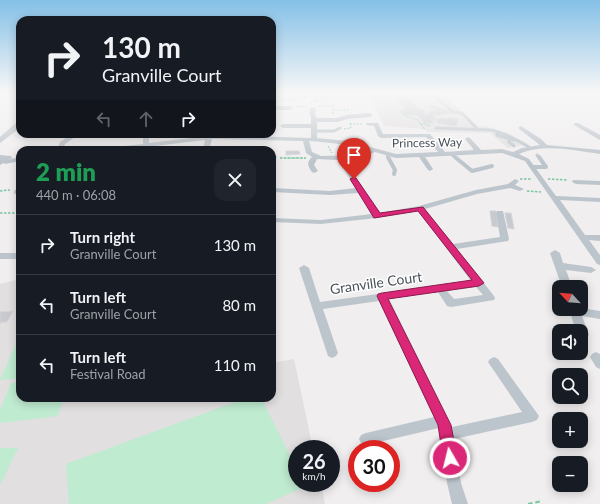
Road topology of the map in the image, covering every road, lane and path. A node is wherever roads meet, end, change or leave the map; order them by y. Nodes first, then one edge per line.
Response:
1 (314, 117) edge
2 (333, 117) edge
3 (346, 117) junction
4 (352, 117) edge
5 (408, 117) edge
6 (465, 117) edge
7 (333, 120) junction
8 (350, 124) junction
9 (368, 124) joint
10 (421, 124) junction
11 (314, 125) junction
12 (283, 126) dead end
13 (16, 127) edge
14 (339, 128) joint
15 (436, 128) joint
16 (521, 128) dead end
17 (576, 128) dead end
18 (478, 130) junction
19 (497, 132) junction
20 (428, 135) junction
21 (1, 138) edge
22 (70, 138) edge
23 (146, 138) edge
24 (209, 138) joint
25 (276, 138) edge
26 (600, 138) edge
27 (468, 139) dead end
28 (306, 140) junction
29 (314, 140) junction
30 (510, 140) junction
31 (516, 140) junction
32 (146, 145) junction
33 (61, 146) edge
34 (138, 146) edge
35 (207, 146) edge
36 (514, 146) dead end
37 (545, 146) junction
38 (529, 147) junction
39 (374, 151) junction
40 (479, 152) junction
41 (600, 152) edge
42 (443, 154) junction
43 (451, 154) junction
44 (514, 154) junction
45 (388, 155) junction
46 (420, 155) junction
47 (537, 155) dead end
48 (313, 156) junction
49 (276, 157) edge
50 (360, 157) junction
51 (16, 158) edge
52 (340, 158) junction
53 (2, 160) edge
54 (357, 164) dead end
55 (492, 166) dead end
56 (532, 167) junction
57 (430, 169) dead end
58 (314, 171) dead end
59 (394, 174) dead end
60 (542, 179) junction
61 (576, 182) joint
62 (513, 183) junction
63 (600, 183) edge
64 (520, 189) joint
65 (16, 190) edge
66 (276, 190) edge
67 (360, 190) junction
68 (0, 191) edge
69 (553, 195) junction
70 (600, 200) edge
71 (420, 208) junction
72 (16, 212) edge
73 (0, 213) edge
74 (500, 213) dead end
75 (377, 216) junction
76 (276, 220) edge
77 (582, 237) junction
78 (600, 238) edge
79 (451, 247) junction
80 (555, 253) dead end
81 (0, 256) edge
82 (16, 256) edge
83 (600, 262) edge
84 (560, 266) junction
85 (304, 268) dead end
86 (590, 270) dead end
87 (565, 280) edge
88 (479, 283) junction
89 (440, 288) junction
90 (382, 296) junction
91 (316, 306) junction
92 (588, 313) edge
93 (600, 315) edge
94 (332, 354) dead end
95 (494, 362) dead end
96 (445, 427) junction
97 (366, 439) dead end
98 (542, 501) dead end
99 (460, 504) edge
100 (528, 504) edge

1 - 11 street
2 - 7 path
3 - 4 street
3 - 7 street
3 - 8 path
5 - 10 path
6 - 18 lane
7 - 11 street
8 - 9 path
8 - 14 path
9 - 20 street
10 - 15 path
10 - 20 path
11 - 12 street
11 - 14 lane
11 - 29 street
13 - 21 street
15 - 18 lane
16 - 37 street
17 - 26 street
18 - 19 lane
19 - 30 lane
19 - 31 lane
20 - 42 street
22 - 33 street
23 - 32 street
24 - 32 street, Princess Way
24 - 35 street
25 - 28 street, Princess Way
27 - 40 street
28 - 29 street, Princess Way
28 - 48 street
29 - 39 street, Princess Way
30 - 31 lane
30 - 36 lane
31 - 38 lane
32 - 34 street, Princess Way
37 - 38 street
37 - 41 street
38 - 44 street
39 - 45 street, Princess Way
39 - 50 street
40 - 43 street, Princess Way
40 - 44 street, Princess Way
42 - 43 street, Princess Way
42 - 46 street, Princess Way
43 - 55 lane
44 - 56 street, Princess Way
45 - 46 street, Princess Way
45 - 59 lane
46 - 57 street
47 - 56 lane
48 - 49 path
48 - 52 street
48 - 58 street
50 - 52 street
50 - 54 lane
51 - 53 street
52 - 67 street
56 - 60 street, Princess Way
60 - 61 path
60 - 62 path
60 - 69 street, Princess Way
61 - 63 street
62 - 64 street
62 - 71 street
64 - 69 path
65 - 68 path
66 - 67 street
67 - 75 street
69 - 70 street
69 - 77 street, Princess Way
71 - 75 street
71 - 79 street, Granville Court
72 - 73 path
74 - 79 street
75 - 76 street
77 - 78 street
77 - 83 street, Princess Way
79 - 88 street, Granville Court
80 - 84 street
81 - 82 street
84 - 86 street
84 - 87 street
85 - 91 street, Granville Court
88 - 89 street, Granville Court
88 - 89 street, Granville Court
89 - 90 street, Granville Court
90 - 91 street, Granville Court
90 - 96 street
91 - 94 street, Granville Court
92 - 93 street
95 - 96 street
96 - 97 street
96 - 99 street
98 - 100 path

